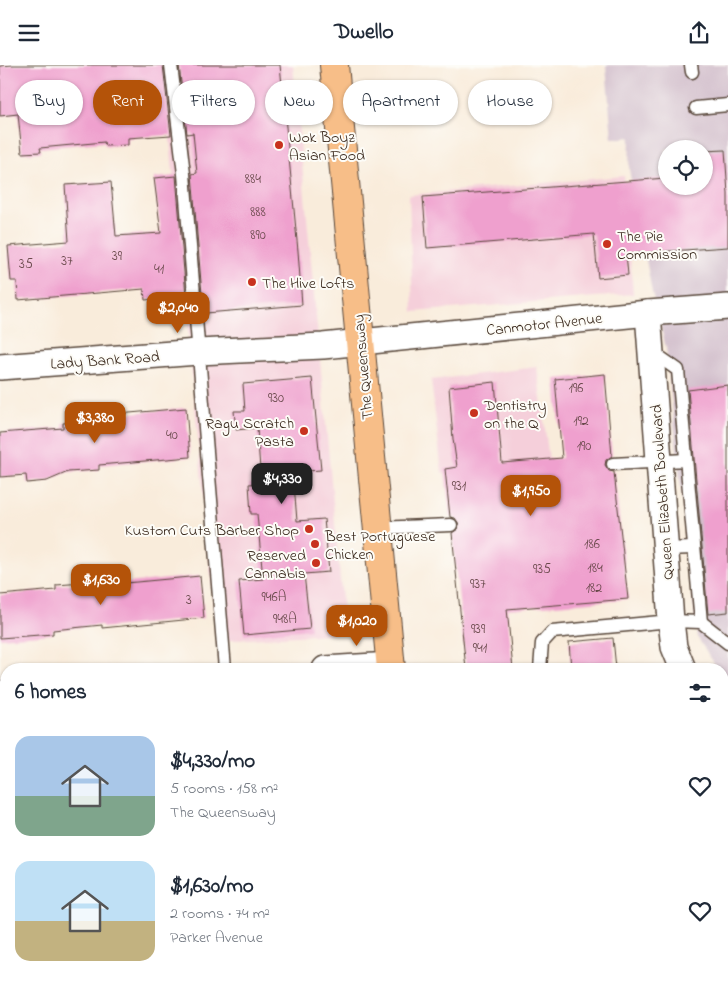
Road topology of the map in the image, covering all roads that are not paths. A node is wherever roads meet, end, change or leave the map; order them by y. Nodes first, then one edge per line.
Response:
1 (172, 65) edge
2 (334, 65) edge
3 (728, 105) edge
4 (696, 108) dead end
5 (728, 307) edge
6 (648, 313) junction
7 (360, 343) junction
8 (651, 351) junction
9 (198, 352) junction
10 (0, 367) edge
11 (686, 460) junction
12 (659, 462) junction
13 (613, 464) dead end
14 (451, 525) dead end
15 (377, 528) junction
16 (694, 548) junction
17 (665, 549) junction
18 (671, 621) junction
19 (701, 621) junction
20 (728, 643) edge
21 (224, 663) edge
22 (391, 663) edge
23 (540, 663) edge
24 (681, 663) edge

1 - 9 lane
2 - 7 main road, The Queensway
3 - 4 lane
5 - 6 street, Canmotor Avenue
6 - 7 street, Canmotor Avenue
6 - 8 street, Queen Elizabeth Boulevard
7 - 9 street, Lady Bank Road
7 - 15 main road, The Queensway
8 - 11 lane
8 - 12 street, Queen Elizabeth Boulevard
9 - 10 street, Lady Bank Road
9 - 21 lane
11 - 12 lane
11 - 16 lane
12 - 13 lane
12 - 17 street, Queen Elizabeth Boulevard
14 - 15 lane
15 - 22 main road, The Queensway
16 - 17 lane
16 - 19 lane
17 - 18 street, Queen Elizabeth Boulevard
18 - 19 lane
18 - 23 lane
18 - 24 street, Queen Elizabeth Boulevard
19 - 20 lane

